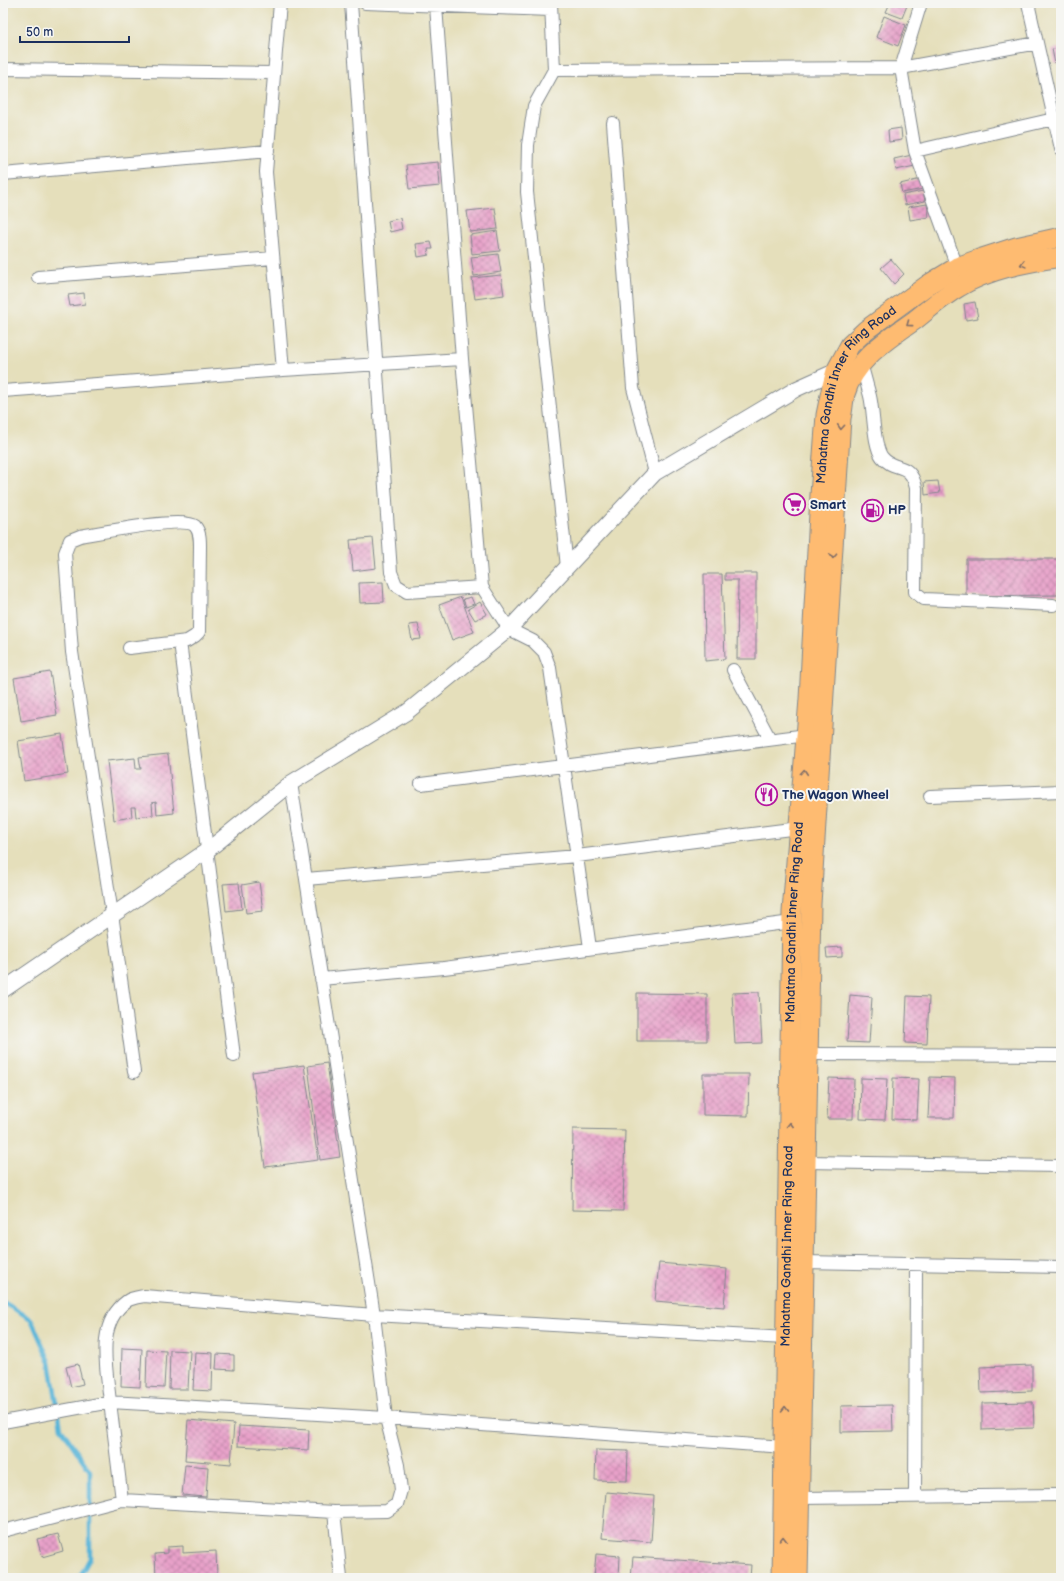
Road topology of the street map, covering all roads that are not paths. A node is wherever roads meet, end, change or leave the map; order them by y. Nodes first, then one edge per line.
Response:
1 (280, 3) edge
2 (351, 3) edge
3 (365, 3) edge
4 (921, 3) edge
5 (1028, 3) edge
6 (436, 6) junction
7 (551, 7) edge
8 (1037, 43) junction
9 (901, 68) junction
10 (3, 69) edge
11 (554, 70) junction
12 (274, 73) junction
13 (1054, 120) junction
14 (613, 122) dead end
15 (1061, 149) edge
16 (268, 151) junction
17 (915, 151) junction
18 (3, 174) edge
19 (1061, 238) edge
20 (1061, 257) edge
21 (273, 258) junction
22 (957, 267) junction
23 (38, 277) dead end
24 (462, 359) junction
25 (376, 364) junction
26 (858, 367) junction
27 (283, 370) junction
28 (836, 371) junction
29 (3, 391) edge
30 (655, 473) junction
31 (567, 567) junction
32 (482, 587) junction
33 (1053, 605) dead end
34 (509, 629) junction
35 (180, 642) junction
36 (129, 648) dead end
37 (733, 670) dead end
38 (807, 734) junction
39 (770, 739) junction
40 (564, 765) junction
41 (291, 783) junction
42 (421, 784) dead end
43 (1061, 791) edge
44 (930, 796) dead end
45 (799, 828) junction
46 (208, 850) junction
47 (576, 856) junction
48 (306, 879) junction
49 (112, 914) junction
50 (792, 922) junction
51 (590, 948) junction
52 (321, 979) junction
53 (3, 990) edge
54 (808, 1054) junction
55 (1061, 1055) edge
56 (234, 1056) dead end
57 (134, 1072) dead end
58 (806, 1162) junction
59 (1061, 1166) edge
60 (804, 1262) junction
61 (916, 1265) junction
62 (1061, 1267) edge
63 (374, 1315) junction
64 (786, 1338) junction
65 (110, 1402) junction
66 (386, 1418) junction
67 (3, 1422) edge
68 (784, 1446) junction
69 (1061, 1495) edge
70 (915, 1496) junction
71 (799, 1498) junction
72 (122, 1500) junction
73 (334, 1512) junction
74 (3, 1531) edge
75 (341, 1578) edge
76 (782, 1578) edge
77 (798, 1578) edge

1 - 12 street
2 - 25 street
3 - 6 street
4 - 9 street
5 - 8 street
6 - 7 street
6 - 24 street
7 - 11 street
8 - 9 street
8 - 13 street
9 - 11 street
9 - 17 street
10 - 12 street
11 - 31 street
12 - 16 street
13 - 15 street
13 - 17 street
14 - 30 street
16 - 18 street
16 - 21 street
17 - 22 street
19 - 22 main road, Mahatma Gandhi Inner Ring Road
20 -> 26 main road, Mahatma Gandhi Inner Ring Road
21 - 23 street
21 - 27 street
22 - 28 main road, Mahatma Gandhi Inner Ring Road
24 - 25 street
24 - 32 street
25 - 27 street
25 - 32 street
26 - 28 street
26 - 33 street
26 -> 54 main road, Mahatma Gandhi Inner Ring Road
27 - 29 street
28 - 30 street
28 - 38 main road, Mahatma Gandhi Inner Ring Road
30 - 31 street
31 - 34 street
32 - 34 street
34 - 40 street
34 - 41 street
35 - 36 street
35 - 46 street
35 - 49 street
37 - 39 street
38 - 39 street
45 -> 38 main road, Mahatma Gandhi Inner Ring Road
39 - 40 street
40 - 42 street
40 - 47 street
41 - 46 street
41 - 48 street
43 - 44 street
45 - 47 street
45 - 50 main road, Mahatma Gandhi Inner Ring Road
46 - 49 street
46 - 56 street
47 - 48 street
47 - 51 street
48 - 52 street
49 - 53 street
49 - 57 street
50 - 51 street
64 -> 50 main road, Mahatma Gandhi Inner Ring Road
51 - 52 street
52 - 63 street
54 - 55 street
54 - 58 main road, Mahatma Gandhi Inner Ring Road
58 - 59 street
58 - 60 main road, Mahatma Gandhi Inner Ring Road
60 - 61 street
60 - 71 main road, Mahatma Gandhi Inner Ring Road
61 - 62 street
61 - 70 street
63 - 64 street
63 - 65 street
63 - 66 street
68 -> 64 main road, Mahatma Gandhi Inner Ring Road
65 - 66 street
65 - 67 street
65 - 72 street
66 - 68 street
66 - 73 street
76 -> 68 main road, Mahatma Gandhi Inner Ring Road
69 - 70 street
70 - 71 street
71 - 77 main road, Mahatma Gandhi Inner Ring Road
72 - 73 street
72 - 74 street
73 - 75 street

